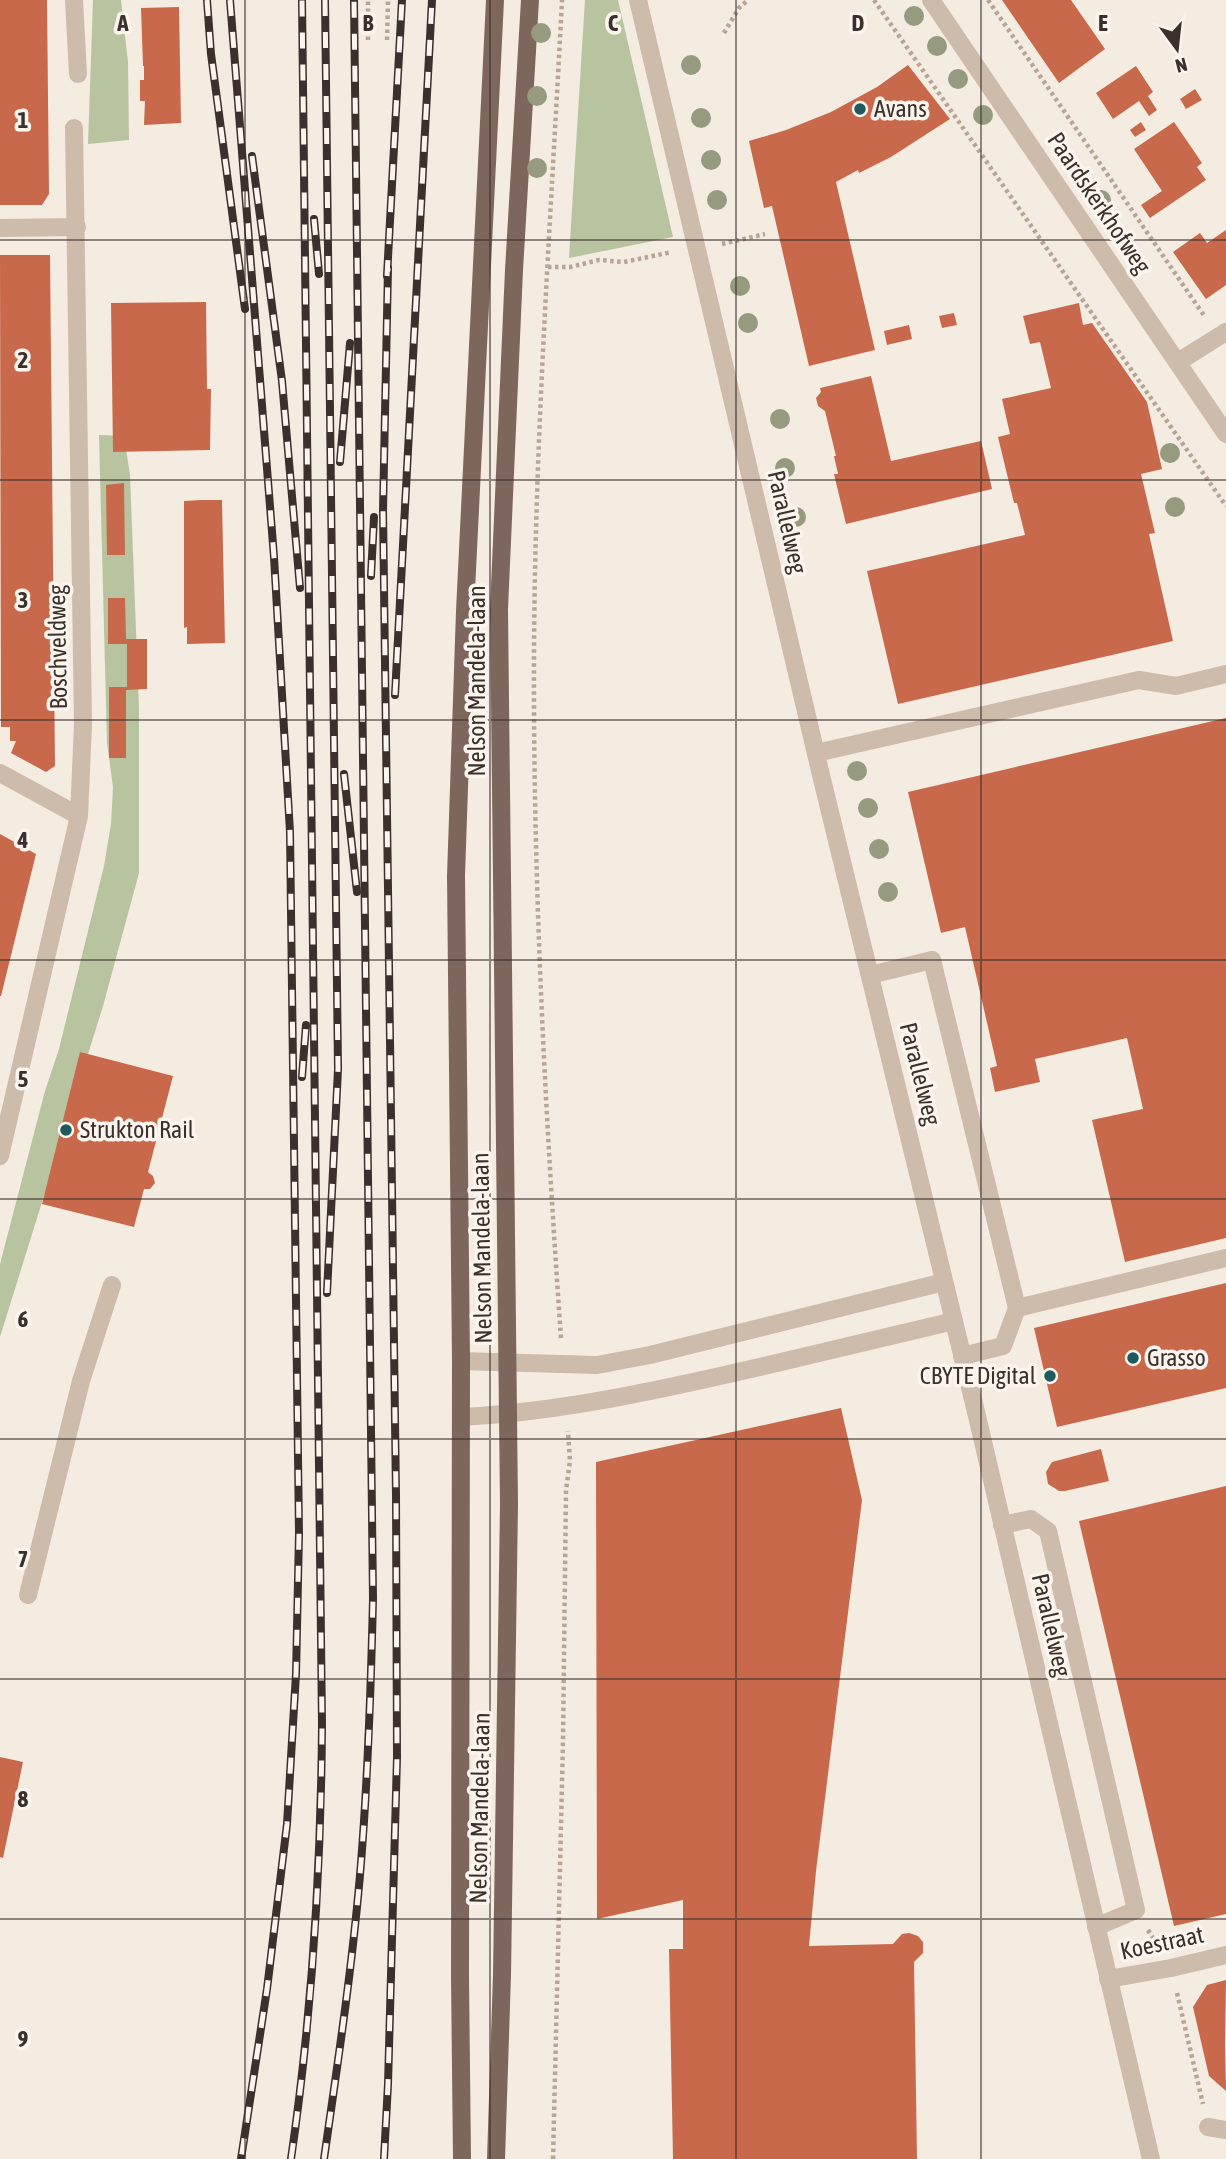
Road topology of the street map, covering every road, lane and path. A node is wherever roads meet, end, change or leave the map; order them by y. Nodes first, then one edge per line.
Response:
1 (74, 0) edge
2 (368, 0) edge
3 (388, 0) edge
4 (495, 0) edge
5 (530, 0) edge
6 (562, 0) edge
7 (638, 0) edge
8 (748, 0) edge
9 (874, 0) edge
10 (931, 0) edge
11 (988, 0) edge
12 (724, 33) dead end
13 (368, 40) dead end
14 (387, 40) dead end
15 (78, 74) dead end
16 (75, 128) dead end
17 (77, 227) junction
18 (0, 228) edge
19 (765, 234) dead end
20 (698, 250) junction
21 (548, 267) junction
22 (1222, 334) edge
23 (1178, 362) junction
24 (1226, 434) edge
25 (1226, 506) edge
26 (1226, 674) edge
27 (816, 753) junction
28 (0, 773) edge
29 (79, 816) junction
30 (870, 975) junction
31 (0, 1156) edge
32 (1226, 1258) edge
33 (944, 1282) junction
34 (112, 1285) dead end
35 (1017, 1308) junction
36 (954, 1321) junction
37 (962, 1356) junction
38 (461, 1361) junction
39 (508, 1362) junction
40 (562, 1365) junction
41 (566, 1407) junction
42 (507, 1415) junction
43 (460, 1417) junction
44 (1003, 1525) junction
45 (28, 1595) dead end
46 (1136, 1910) junction
47 (1096, 1927) junction
48 (1226, 1955) edge
49 (1171, 1968) junction
50 (1108, 1979) junction
51 (1217, 2128) edge
52 (463, 2159) edge
53 (496, 2159) edge
54 (553, 2159) edge
55 (1152, 2159) edge

1 - 15 street
2 - 13 path
3 - 14 path
4 - 38 main road, Nelson Mandela-laan
5 - 39 main road, Nelson Mandela-laan
6 - 21 path
7 - 20 street, Parallelweg
8 - 12 path
9 - 25 path
10 - 23 street, Paardskerkhofweg
11 - 22 path
16 - 17 street, Boschveldweg
17 - 18 street
17 - 29 street, Boschveldweg
19 - 20 path
20 - 21 path
20 - 27 street, Parallelweg
21 - 40 path
22 - 23 street
23 - 24 street, Paardskerkhofweg
26 - 27 street
27 - 30 street, Parallelweg
28 - 29 street
29 - 31 street, Boschveldweg
30 - 33 street, Parallelweg
30 - 35 street
32 - 35 street
33 - 36 street, Parallelweg
33 - 40 street, Nelson Mandela-laan
34 - 45 street
35 - 37 street
36 - 37 street, Parallelweg
36 - 41 street
37 - 44 street, Parallelweg
38 - 39 street, Nelson Mandela-laan
38 - 43 main road, Nelson Mandela-laan
39 - 40 street, Nelson Mandela-laan
39 - 42 main road, Nelson Mandela-laan
41 - 42 street
41 - 54 path
42 - 43 street
42 - 53 main road, Nelson Mandela-laan
43 - 52 main road, Nelson Mandela-laan
44 - 46 street
44 - 47 street, Parallelweg
46 - 47 street
46 - 49 path
47 - 50 street, Parallelweg
48 - 49 street, Koestraat
49 - 50 street, Koestraat
49 - 51 path
50 - 55 street, Parallelweg

